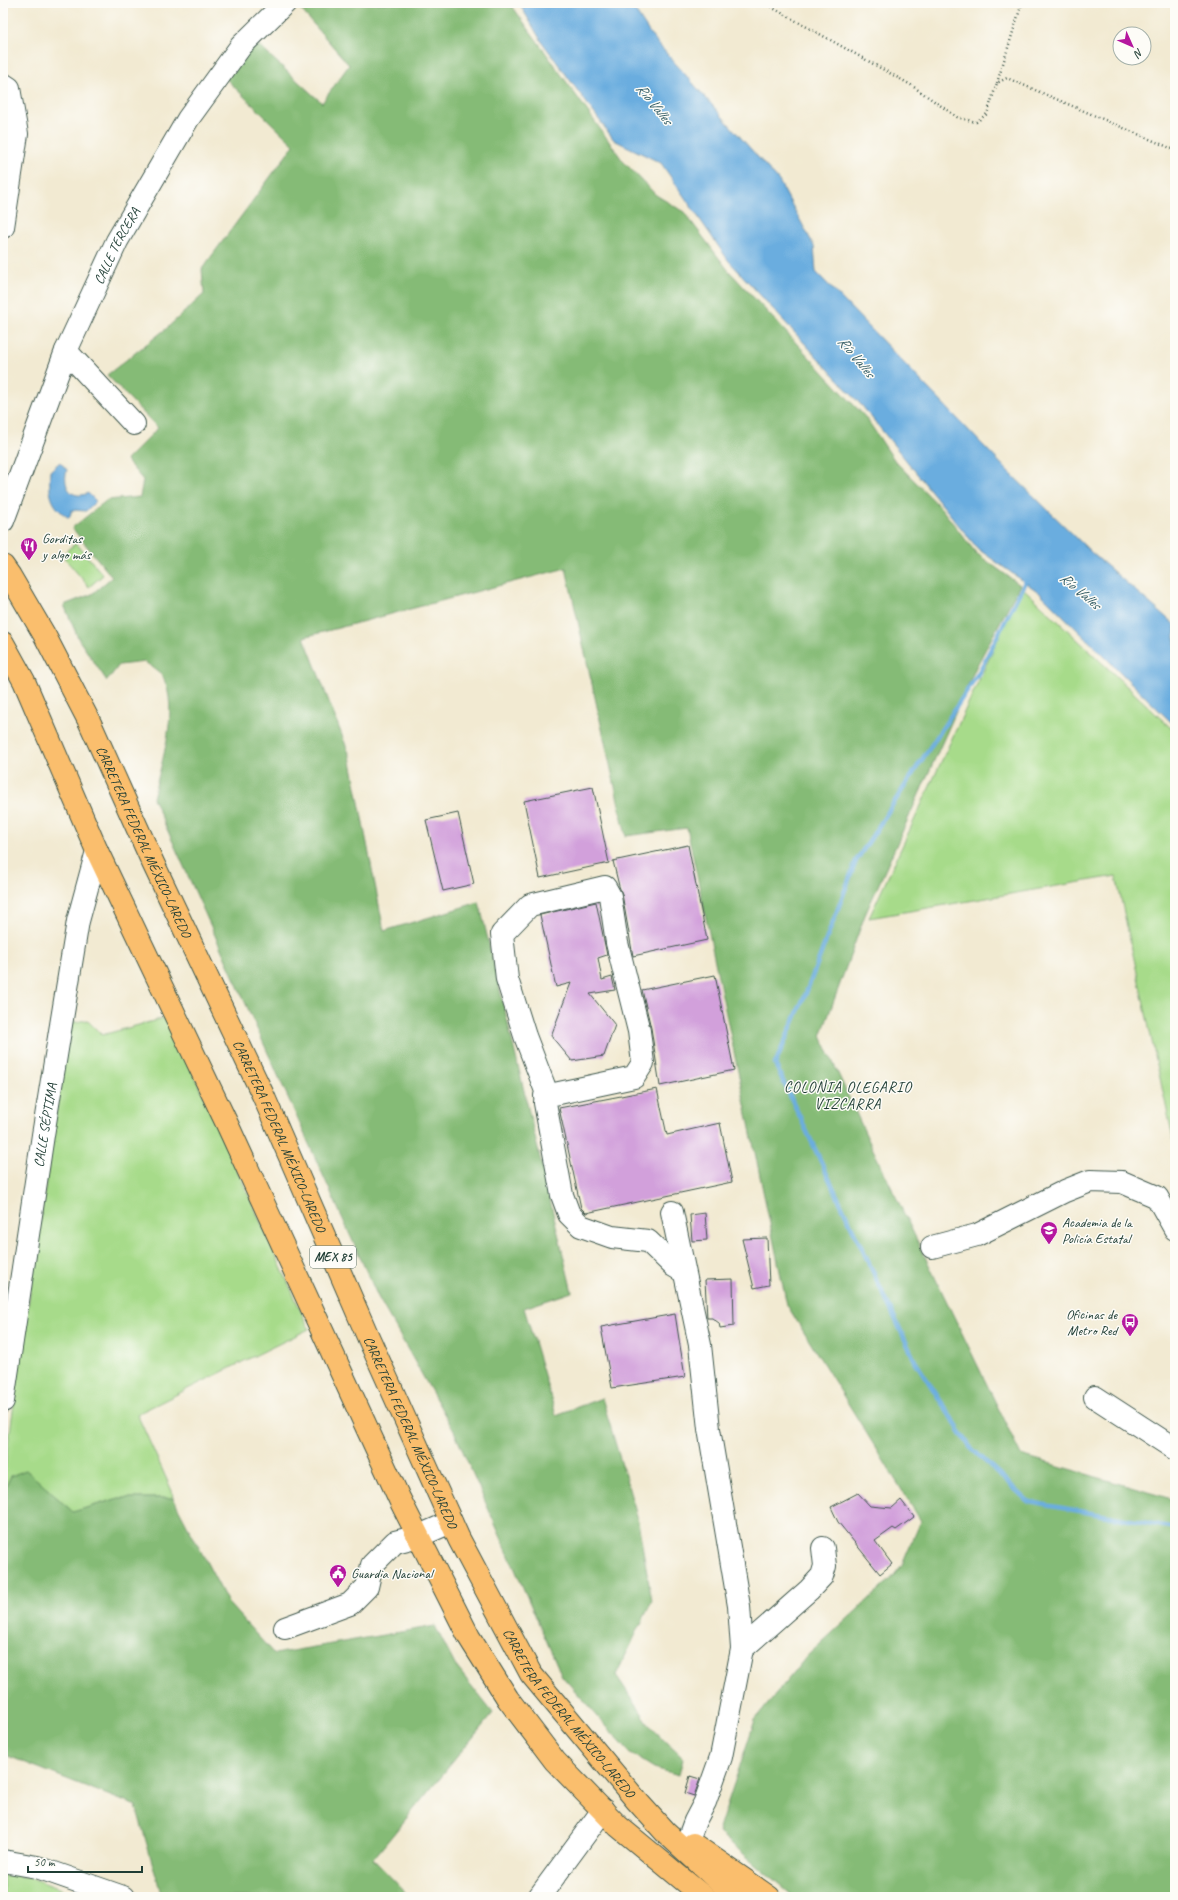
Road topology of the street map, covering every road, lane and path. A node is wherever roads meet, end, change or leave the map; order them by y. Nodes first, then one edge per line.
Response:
1 (285, 3) edge
2 (764, 3) edge
3 (1022, 3) edge
4 (997, 83) junction
5 (3, 84) edge
6 (1175, 150) edge
7 (3, 227) edge
8 (66, 351) junction
9 (134, 424) dead end
10 (3, 521) edge
11 (3, 566) edge
12 (3, 643) edge
13 (97, 851) junction
14 (545, 1096) junction
15 (672, 1212) dead end
16 (1175, 1229) edge
17 (932, 1247) dead end
18 (684, 1272) junction
19 (1095, 1396) dead end
20 (3, 1400) edge
21 (1175, 1449) edge
22 (451, 1522) junction
23 (419, 1536) junction
24 (823, 1548) dead end
25 (285, 1628) dead end
26 (742, 1649) junction
27 (637, 1801) junction
28 (603, 1810) junction
29 (618, 1826) junction
30 (688, 1840) junction
31 (3, 1861) edge
32 (123, 1897) edge
33 (539, 1897) edge
34 (680, 1897) edge
35 (704, 1897) edge
36 (736, 1897) edge
37 (769, 1897) edge

1 - 8 street, CALLE TERCERA
2 - 4 path
3 - 4 path
4 - 6 path
5 - 7 street
8 - 9 street
8 - 10 street, CALLE TERCERA
11 - 22 main road, CARRETERA FEDERAL MÉXICO-LAREDO / MEX 85
12 - 13 main road, MEX 85
13 - 20 street, CALLE SÉPTIMA
13 - 23 main road, MEX 85
14 - 14 street
14 - 18 street
15 - 18 street
16 - 17 street
18 - 26 street
19 - 21 street
22 - 23 street
22 - 27 main road, CARRETERA FEDERAL MÉXICO-LAREDO / MEX 85
23 - 25 street
23 - 28 main road, MEX 85
24 - 26 street
26 - 30 street
27 - 30 main road
27 - 36 main road, CARRETERA FEDERAL MÉXICO-LAREDO / MEX 85
28 - 29 main road, MEX 85
28 - 33 street
29 - 34 main road
29 - 35 main road, MEX 85
30 - 37 main road
31 - 32 street

